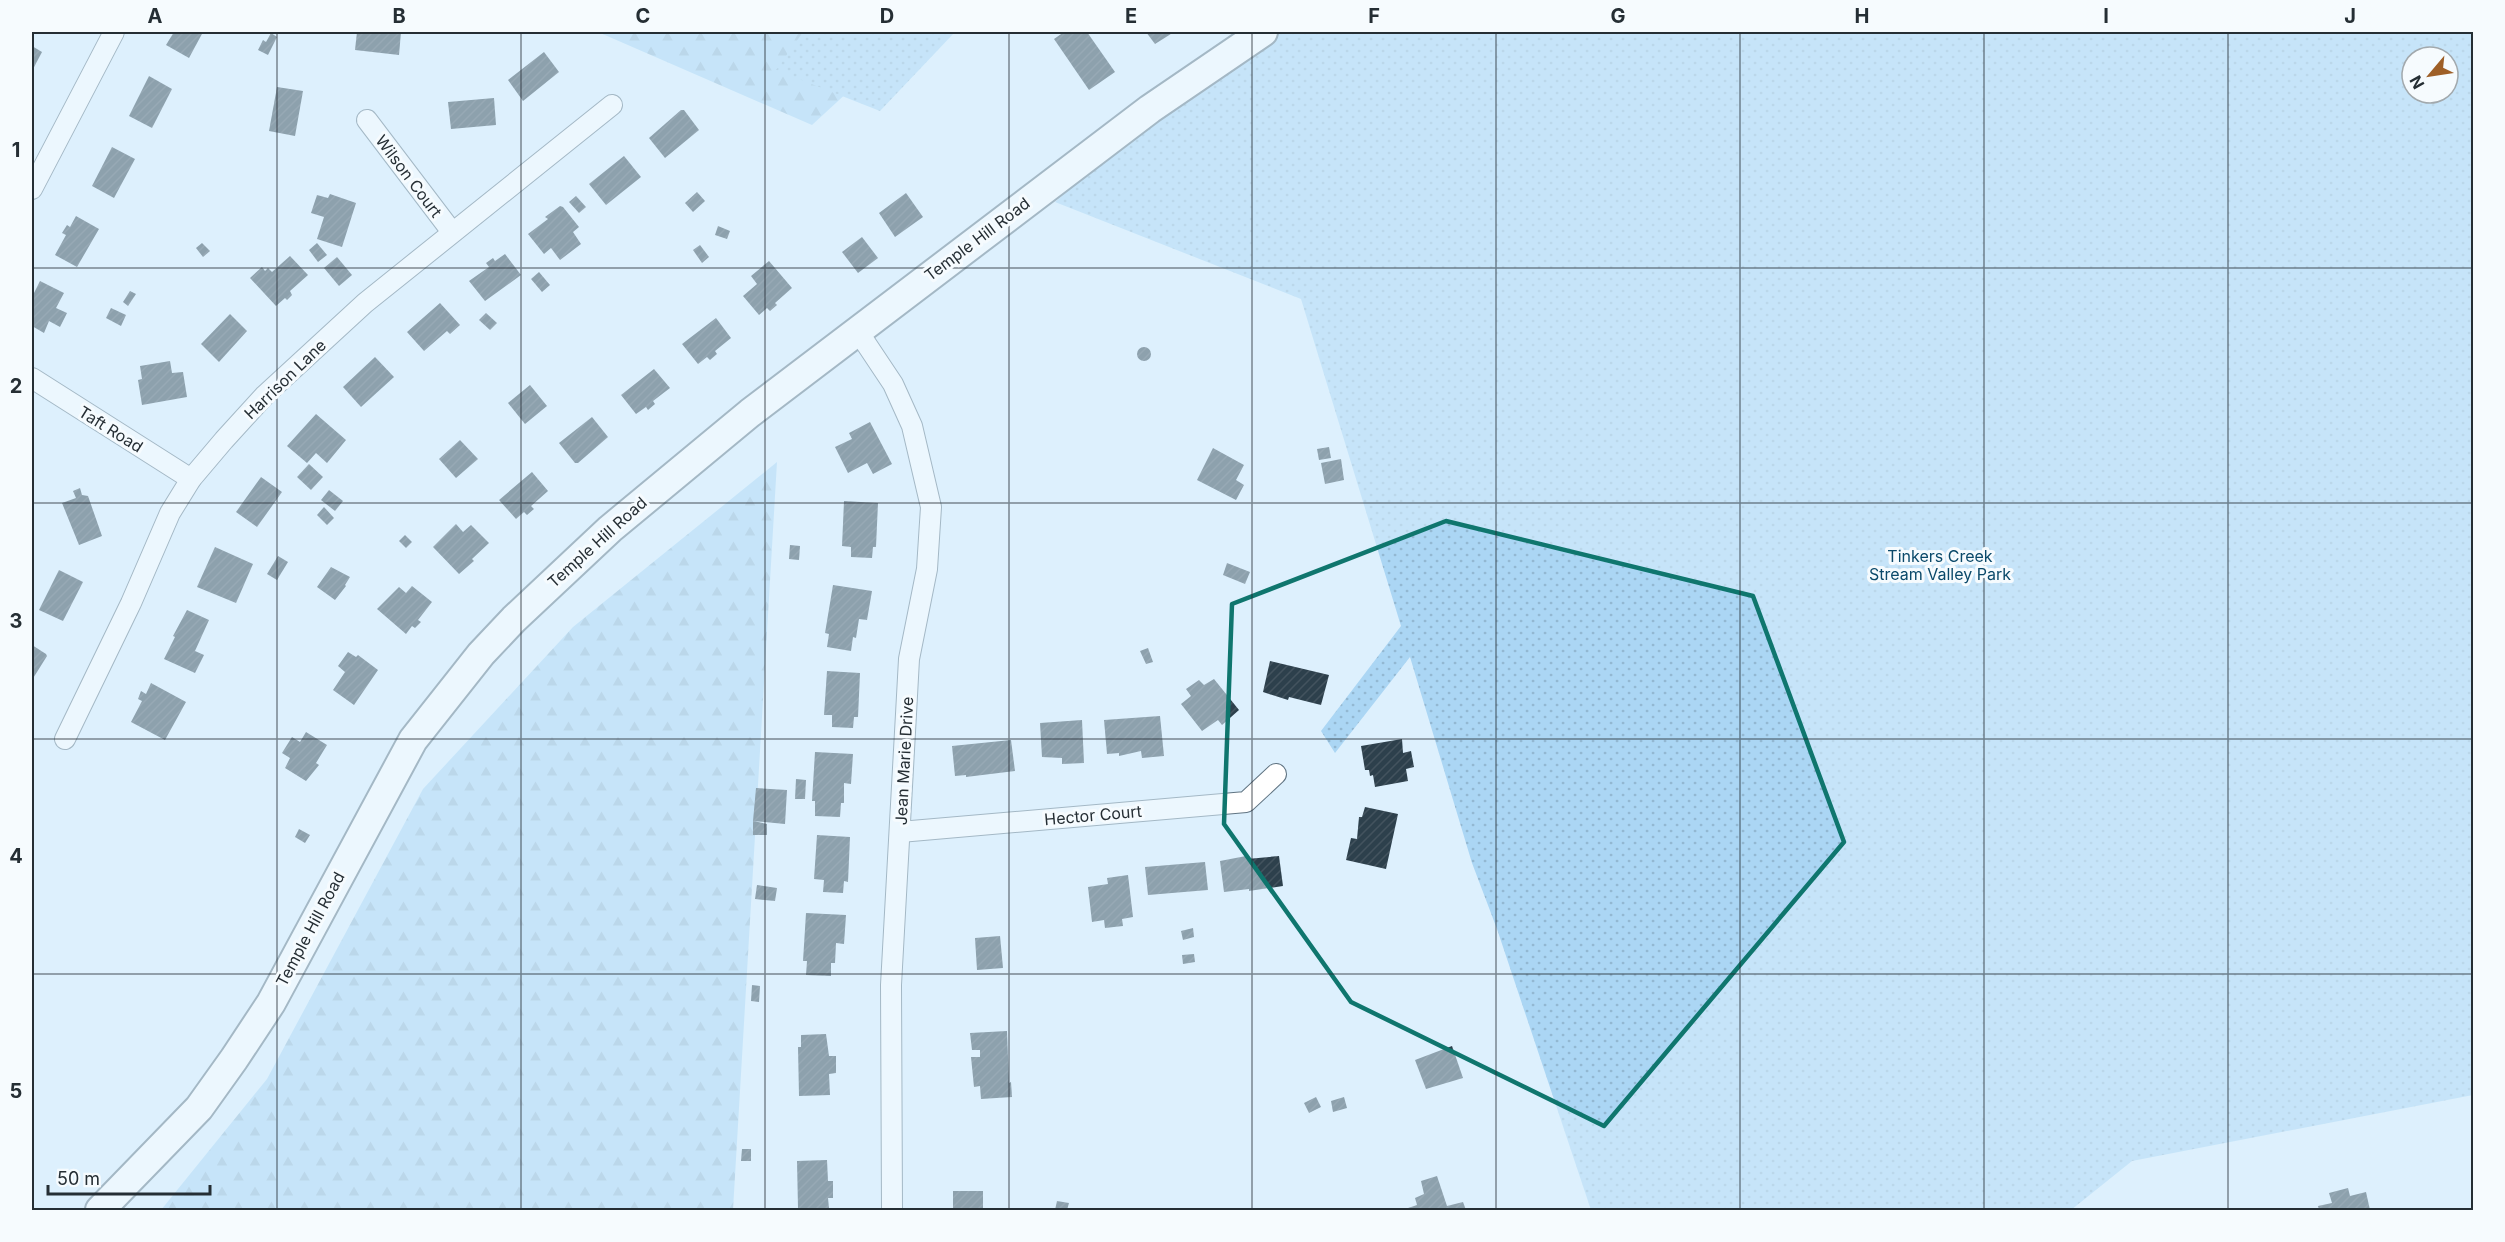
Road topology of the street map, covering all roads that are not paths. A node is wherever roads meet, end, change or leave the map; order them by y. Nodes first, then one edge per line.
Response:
1 (114, 32) edge
2 (1263, 32) edge
3 (612, 105) dead end
4 (367, 120) dead end
5 (32, 189) edge
6 (452, 232) junction
7 (857, 330) junction
8 (32, 378) edge
9 (191, 479) junction
10 (65, 739) dead end
11 (1276, 774) dead end
12 (900, 832) junction
13 (100, 1210) edge
14 (892, 1210) edge

1 - 5 street
2 - 7 main road, Temple Hill Road
3 - 6 street, Harrison Lane
4 - 6 street, Wilson Court
6 - 9 street, Harrison Lane
7 - 12 street, Jean Marie Drive
7 - 13 main road, Temple Hill Road
8 - 9 street, Taft Road
9 - 10 street, Harrison Lane
11 - 12 street, Hector Court
12 - 14 street, Jean Marie Drive

